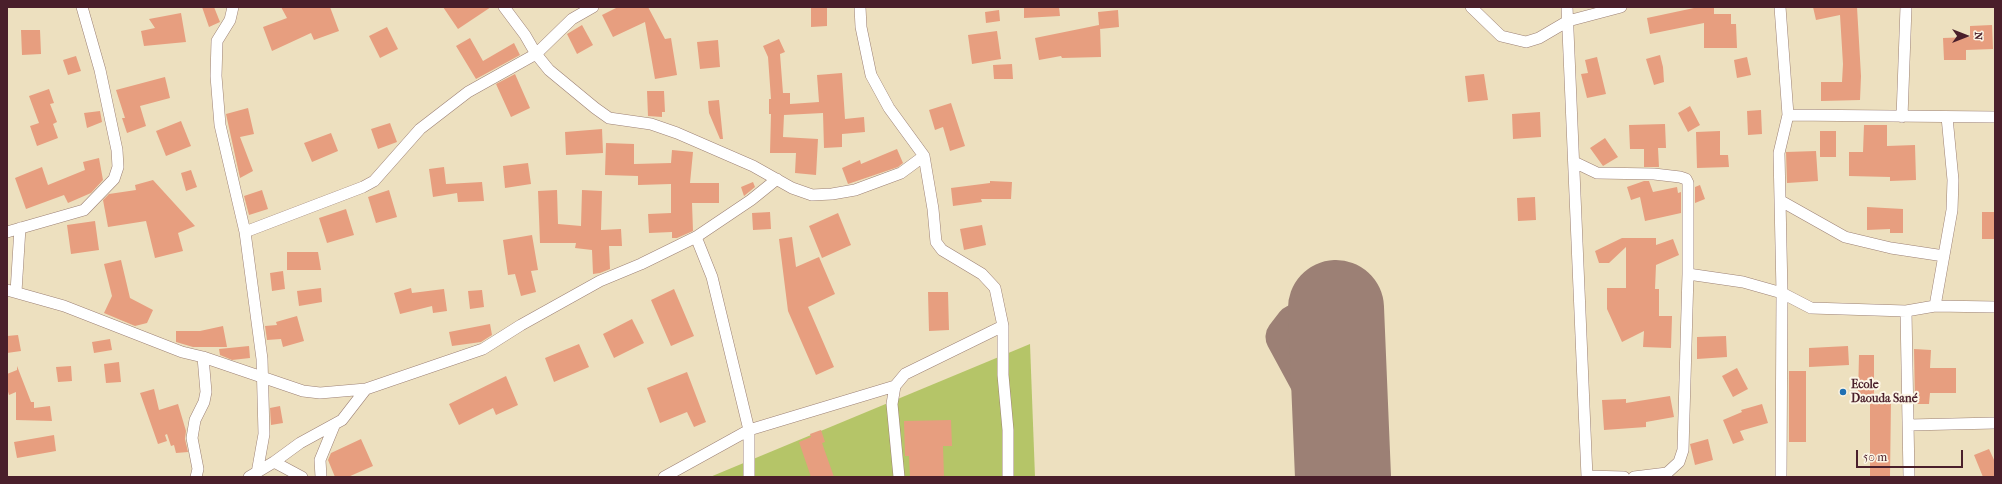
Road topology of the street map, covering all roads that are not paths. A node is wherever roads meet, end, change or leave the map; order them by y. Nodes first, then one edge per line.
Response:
1 (82, 7) edge
2 (233, 7) edge
3 (504, 7) edge
4 (593, 7) edge
5 (860, 7) edge
6 (1471, 7) edge
7 (1567, 7) edge
8 (1621, 7) edge
9 (1780, 7) edge
10 (1906, 7) edge
11 (1481, 12) edge
12 (1568, 21) junction
13 (536, 54) junction
14 (1788, 115) junction
15 (1902, 117) junction
16 (1947, 117) junction
17 (1995, 118) edge
18 (924, 156) junction
19 (1574, 162) junction
20 (777, 180) junction
21 (1781, 201) junction
22 (20, 228) junction
23 (7, 232) edge
24 (244, 232) junction
25 (696, 237) junction
26 (1944, 256) junction
27 (1688, 274) junction
28 (11, 291) edge
29 (1782, 293) junction
30 (1935, 306) junction
31 (1995, 307) edge
32 (1906, 311) junction
33 (1003, 326) junction
34 (203, 357) junction
35 (262, 377) junction
36 (895, 386) junction
37 (366, 389) junction
38 (1995, 423) edge
39 (1909, 425) junction
40 (334, 426) junction
41 (749, 430) junction
42 (274, 462) junction
43 (253, 475) edge
44 (196, 477) edge
45 (302, 477) edge
46 (321, 477) edge
47 (664, 477) edge
48 (749, 477) edge
49 (899, 477) edge
50 (1008, 477) edge
51 (1587, 477) edge
52 (1624, 477) edge
53 (1634, 477) edge
54 (1781, 477) edge
55 (1909, 477) edge

1 - 22 street
2 - 24 street
3 - 13 street
4 - 13 street
5 - 18 street
6 - 11 street
7 - 12 street
8 - 12 street
9 - 14 street
10 - 15 street
11 - 12 street
12 - 19 street
13 - 20 street
13 - 24 street
14 - 15 street
14 - 21 street
15 - 16 street
16 - 17 street
16 - 26 street
18 - 20 street
18 - 33 street
19 - 27 street
19 - 51 street
20 - 25 street
21 - 26 street
21 - 29 street
22 - 23 street
22 - 28 street
24 - 35 street
25 - 37 street
25 - 41 street
26 - 30 street
27 - 29 street
27 - 53 street
28 - 34 street
29 - 32 street
29 - 54 street
30 - 31 street
30 - 32 street
32 - 39 street
33 - 36 street
33 - 50 street
34 - 35 street
34 - 44 street
35 - 37 street
35 - 43 street
36 - 41 street
36 - 49 street
37 - 40 street
38 - 39 street
39 - 55 street
40 - 42 street
40 - 46 street
41 - 47 street
41 - 48 street
42 - 43 street
42 - 45 street
51 - 52 street

